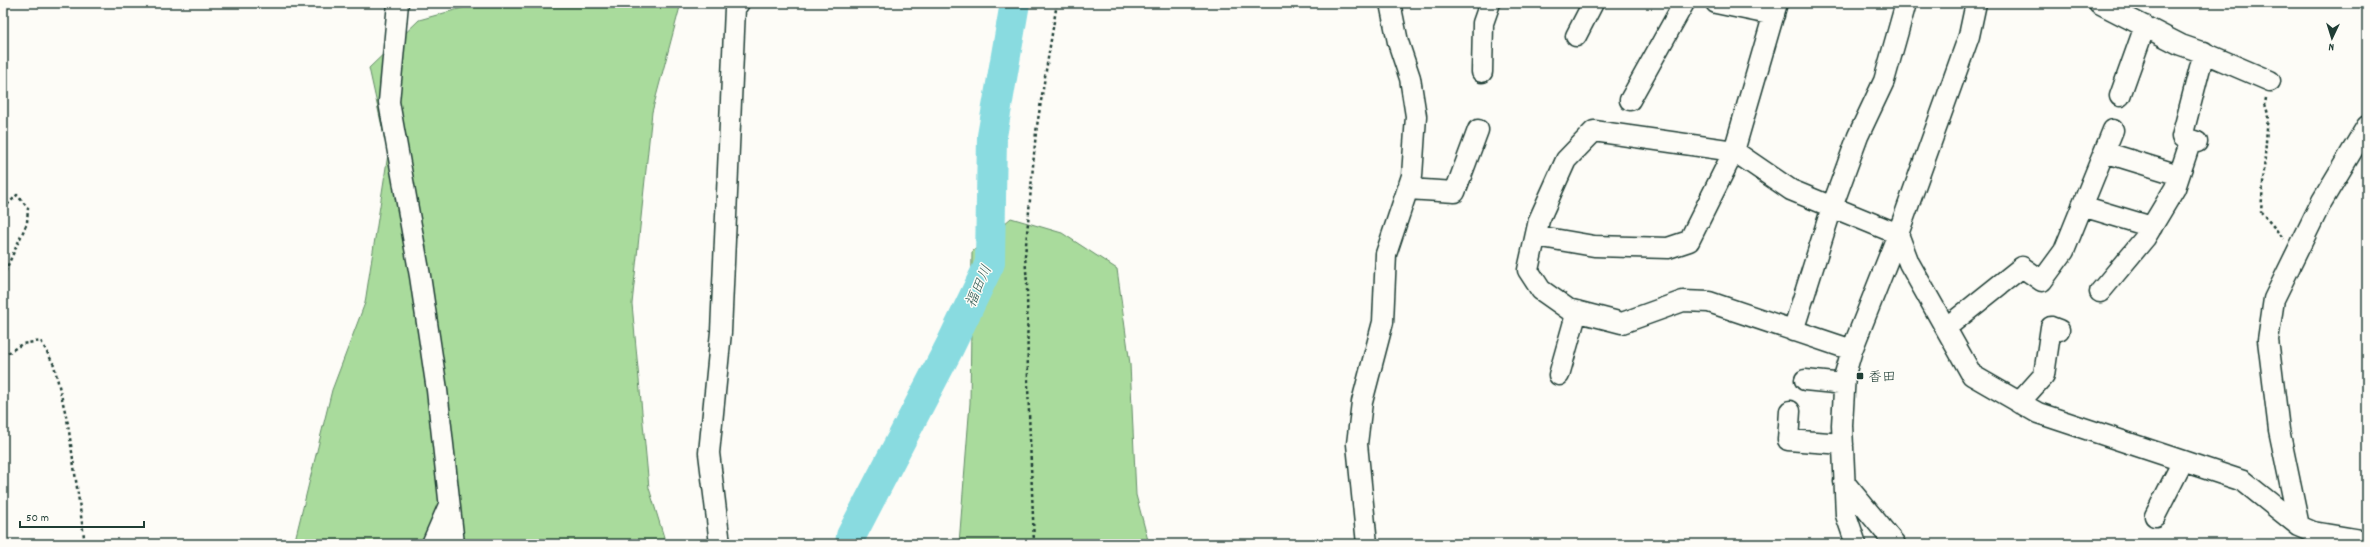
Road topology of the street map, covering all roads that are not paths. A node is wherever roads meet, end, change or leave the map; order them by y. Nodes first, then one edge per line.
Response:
1 (398, 3) edge
2 (738, 3) edge
3 (1390, 3) edge
4 (1490, 3) edge
5 (1592, 3) edge
6 (1684, 3) edge
7 (1716, 3) edge
8 (1906, 3) edge
9 (1976, 3) edge
10 (2099, 3) edge
11 (1776, 9) edge
12 (2145, 26) junction
13 (1576, 36) dead end
14 (2204, 52) junction
15 (1482, 72) dead end
16 (2270, 81) road end
17 (2120, 96) dead end
18 (1630, 100) dead end
19 (2367, 126) edge
20 (1478, 130) dead end
21 (2113, 130) dead end
22 (1734, 152) junction
23 (2104, 152) junction
24 (2179, 175) junction
25 (1408, 189) junction
26 (2082, 206) junction
27 (1832, 207) junction
28 (2152, 227) junction
29 (1898, 234) junction
30 (1536, 236) junction
31 (2100, 292) dead end
32 (1577, 311) junction
33 (1947, 328) junction
34 (2059, 330) dead end
35 (1793, 331) junction
36 (1852, 350) junction
37 (1559, 375) dead end
38 (1805, 380) dead end
39 (1844, 384) junction
40 (2019, 403) junction
41 (1790, 411) dead end
42 (1843, 444) junction
43 (2183, 461) junction
44 (1844, 482) junction
45 (449, 504) junction
46 (2155, 516) dead end
47 (2299, 526) junction
48 (2367, 541) edge
49 (432, 544) edge
50 (454, 544) edge
51 (720, 544) edge
52 (1367, 544) edge
53 (1856, 544) edge
54 (1895, 544) edge

1 - 45 street
2 - 51 street
3 - 25 street
4 - 15 street
5 - 13 street
6 - 18 street
7 - 11 street
8 - 27 street
9 - 29 street
10 - 12 street
11 - 22 street
12 - 14 street
12 - 17 street
14 - 16 street
14 - 24 street
19 - 47 street
20 - 25 street
21 - 23 street
22 - 27 street
22 - 30 street
22 - 30 street
23 - 24 street
23 - 26 street
24 - 28 street
25 - 52 street
26 - 28 street
26 - 33 street
27 - 29 street
27 - 35 street
28 - 31 street
29 - 33 street
29 - 36 street
30 - 32 street
32 - 35 street
32 - 37 street
33 - 40 street
34 - 40 street
35 - 36 street
36 - 39 street
38 - 39 street
39 - 42 street
40 - 43 street
41 - 42 street
42 - 44 street
43 - 46 street
43 - 47 street
44 - 53 street
44 - 54 street
45 - 49 street
45 - 50 street
47 - 48 street

